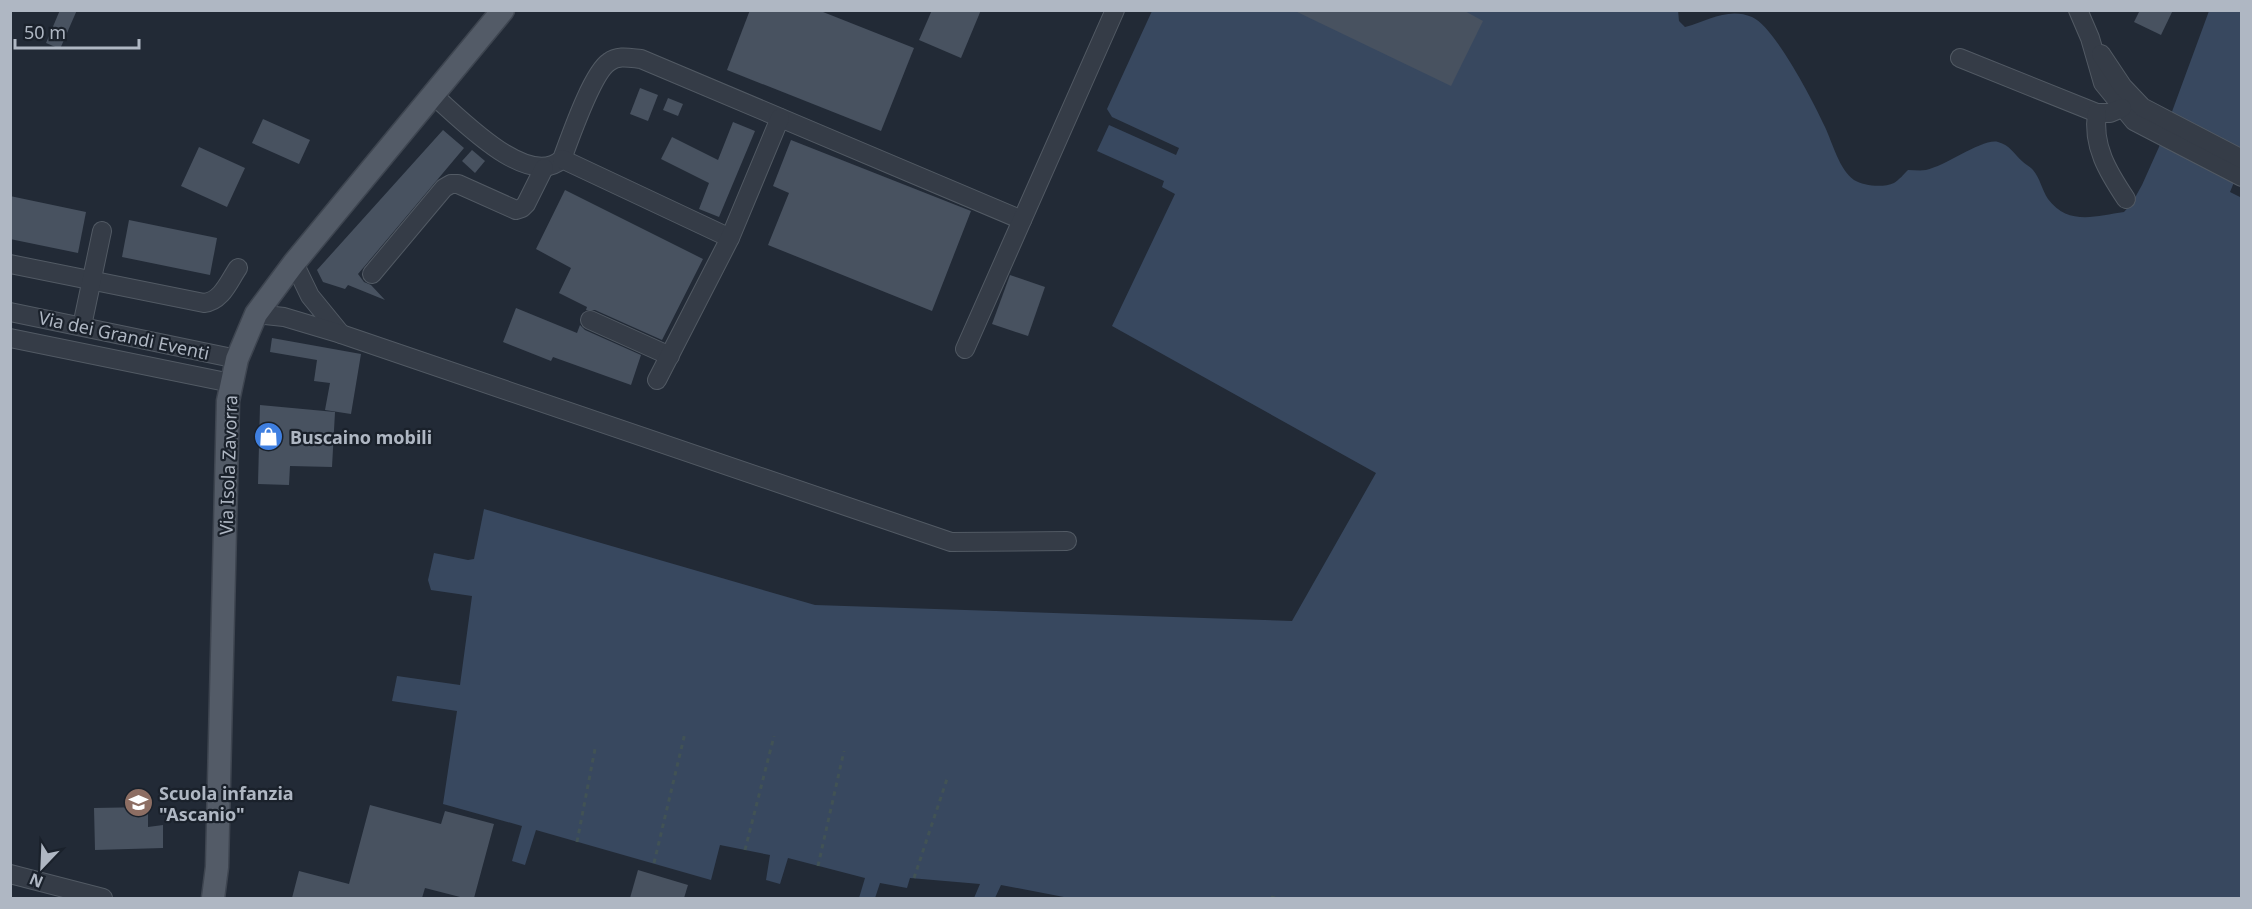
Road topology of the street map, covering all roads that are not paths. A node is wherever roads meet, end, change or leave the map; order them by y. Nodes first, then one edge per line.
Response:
1 (503, 10) edge
2 (1115, 10) edge
3 (2078, 10) edge
4 (2090, 38) junction
5 (1960, 58) dead end
6 (432, 94) junction
7 (2122, 108) junction
8 (2097, 113) junction
9 (780, 118) junction
10 (2149, 120) junction
11 (562, 159) junction
12 (2241, 159) edge
13 (544, 168) junction
14 (2241, 177) edge
15 (2126, 199) dead end
16 (1022, 220) junction
17 (102, 231) dead end
18 (730, 238) junction
19 (294, 263) junction
20 (10, 264) edge
21 (238, 268) dead end
22 (372, 274) dead end
23 (93, 281) junction
24 (10, 312) edge
25 (256, 314) junction
26 (590, 320) dead end
27 (82, 326) junction
28 (341, 334) junction
29 (10, 338) edge
30 (965, 349) dead end
31 (670, 356) junction
32 (237, 359) junction
33 (657, 380) dead end
34 (231, 383) junction
35 (1067, 541) dead end
36 (10, 873) edge
37 (104, 898) edge
38 (214, 898) edge

1 - 6 main road, Via Isola Zavorra
2 - 16 street
3 - 4 street
4 - 7 street
4 - 10 street
5 - 8 street
6 - 13 street
6 - 19 main road, Via Isola Zavorra
7 - 8 street
7 - 10 street
8 - 15 street
9 - 11 street
9 - 16 street
9 - 18 street
10 - 12 street
10 - 14 street
11 - 13 street
11 - 18 street
13 - 22 street
16 - 30 street
17 - 23 street
18 - 31 street
19 - 25 main road, Via Isola Zavorra
19 - 28 street
20 - 23 street
21 - 23 street
23 - 27 street
24 - 27 street, Via dei Grandi Eventi
25 - 28 street
25 - 32 main road, Via Isola Zavorra
26 - 31 street
27 - 32 street, Via dei Grandi Eventi
28 - 35 street
29 - 34 street, Via dei Grandi Eventi
31 - 33 street
32 - 34 main road, Via Isola Zavorra
34 - 38 main road, Via Isola Zavorra
36 - 37 street

